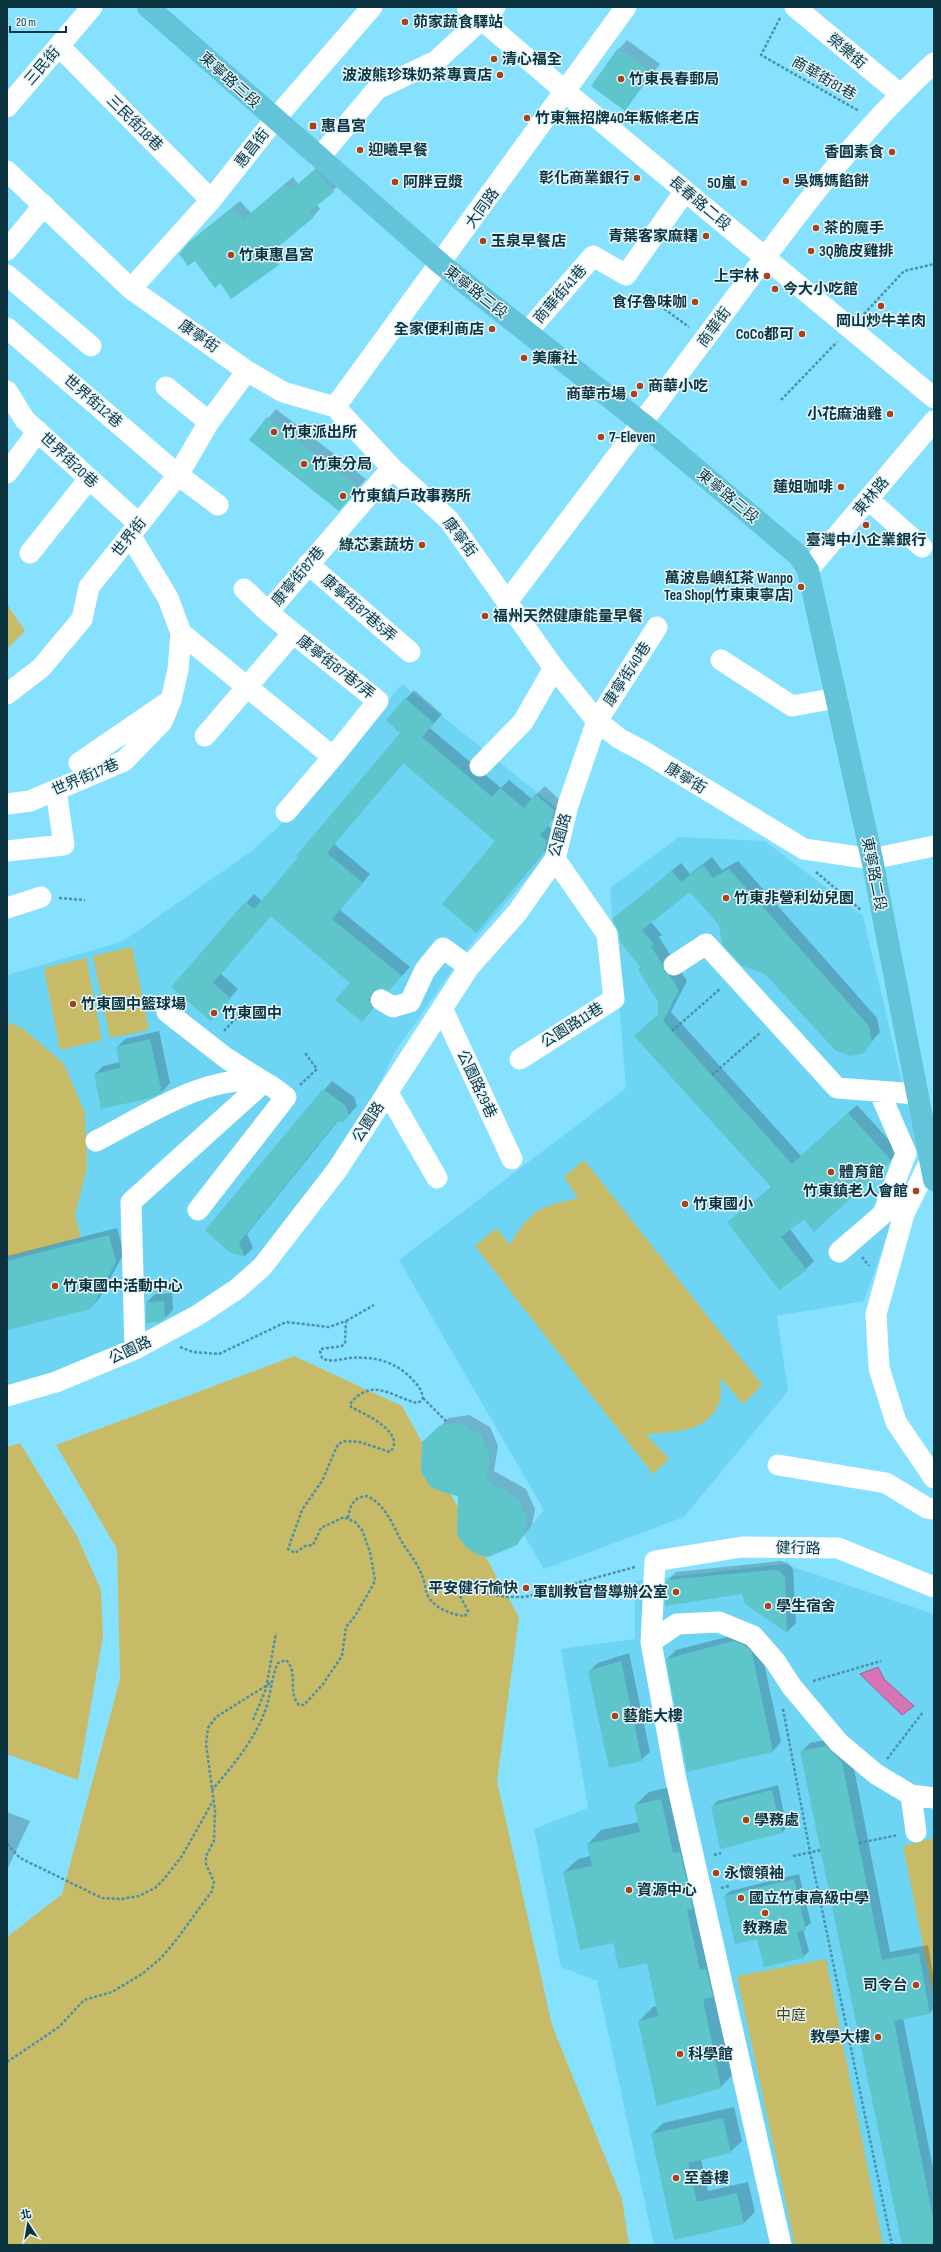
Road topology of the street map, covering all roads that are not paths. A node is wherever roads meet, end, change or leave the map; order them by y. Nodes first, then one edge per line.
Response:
1 (92, 7) edge
2 (148, 7) edge
3 (372, 7) edge
4 (626, 7) edge
5 (788, 10) edge
6 (481, 11) edge
7 (59, 46) junction
8 (934, 63) edge
9 (566, 92) junction
10 (900, 94) junction
11 (7, 107) edge
12 (275, 119) junction
13 (319, 158) junction
14 (7, 171) edge
15 (685, 191) junction
16 (210, 200) junction
17 (44, 205) junction
18 (7, 250) edge
19 (765, 257) junction
20 (441, 264) junction
21 (7, 275) edge
22 (131, 289) junction
23 (7, 328) edge
24 (527, 332) junction
25 (91, 346) dead end
26 (247, 371) junction
27 (166, 387) dead end
28 (7, 391) edge
29 (934, 398) edge
30 (335, 408) junction
31 (934, 421) edge
32 (209, 422) junction
33 (643, 424) junction
34 (38, 431) junction
35 (392, 468) junction
36 (7, 473) edge
37 (178, 475) junction
38 (89, 479) junction
39 (868, 499) junction
40 (218, 506) dead end
41 (135, 530) junction
42 (922, 547) dead end
43 (30, 553) dead end
44 (308, 564) junction
45 (808, 570) junction
46 (244, 589) dead end
47 (507, 602) junction
48 (268, 612) junction
49 (657, 628) dead end
50 (181, 633) junction
51 (293, 633) junction
52 (410, 652) dead end
53 (721, 660) dead end
54 (554, 668) junction
55 (247, 686) junction
56 (7, 694) edge
57 (836, 698) junction
58 (170, 700) junction
59 (597, 721) junction
60 (205, 736) dead end
61 (333, 757) junction
62 (79, 763) dead end
63 (480, 766) dead end
64 (56, 790) junction
65 (7, 804) edge
66 (286, 812) dead end
67 (934, 846) edge
68 (7, 851) edge
69 (555, 859) junction
70 (872, 859) junction
71 (41, 897) road end
72 (7, 908) edge
73 (674, 965) dead end
74 (469, 967) junction
75 (381, 1000) dead end
76 (442, 1008) junction
77 (167, 1012) dead end
78 (520, 1058) dead end
79 (264, 1082) junction
80 (879, 1091) junction
81 (388, 1093) junction
82 (917, 1094) junction
83 (96, 1141) dead end
84 (931, 1158) edge
85 (512, 1159) dead end
86 (437, 1178) dead end
87 (198, 1210) dead end
88 (845, 1248) road end
89 (135, 1349) junction
90 (7, 1396) edge
91 (778, 1465) dead end
92 (934, 1478) edge
93 (934, 1509) edge
94 (934, 1587) edge
95 (651, 1642) junction
96 (911, 1795) junction
97 (934, 1798) edge
98 (916, 1832) road end
99 (781, 2245) edge

1 - 7 street, 三民街
2 - 12 main road, 東寧路三段
3 - 12 street, 惠昌街
4 - 9 street, 大同路
5 - 10 street, 榮樂街
6 - 9 street, 長春路二段
6 - 13 street
7 - 11 street, 三民街
7 - 16 street, 三民街18巷
8 - 10 street, 商華街
9 - 15 street, 長春路二段
9 - 20 street, 大同路
10 - 19 street, 商華街
12 - 13 main road, 東寧路三段
12 - 16 street, 惠昌街
13 - 20 main road, 東寧路三段
14 - 17 street, 康寧街
15 - 19 street, 長春路二段
15 - 24 street, 商華街41巷
16 - 22 street, 惠昌街
17 - 18 street
17 - 22 street, 康寧街
19 - 29 street, 長春路二段
19 - 33 street, 商華街
20 - 24 main road, 東寧路三段
20 - 30 street, 大同路
21 - 25 street
22 - 26 street, 康寧街
23 - 37 street, 世界街12巷
24 - 33 main road, 東寧路三段
26 - 30 street, 康寧街
26 - 32 street, 世界街
27 - 32 street
28 - 34 street, 世界街20巷
30 - 35 street, 康寧街
31 - 39 street, 東林路
32 - 37 street, 世界街
33 - 45 main road, 東寧路三段
33 - 47 street, 商華街
34 - 36 street
34 - 38 street, 世界街20巷
35 - 44 street, 康寧街87巷
35 - 47 street, 康寧街
37 - 40 street, 世界街12巷
37 - 41 street, 世界街
38 - 41 street, 世界街20巷
38 - 43 street
39 - 42 street
39 - 45 street, 東林路
41 - 50 street, 世界街17巷
41 - 56 street, 世界街
44 - 48 street, 康寧街87巷
44 - 52 street, 康寧街87巷5弄
45 - 57 main road, 東寧路二段
46 - 48 street
47 - 54 street, 康寧街
48 - 51 street, 康寧街87巷
49 - 59 street, 康寧街40巷
50 - 55 street
50 - 58 street, 世界街17巷
51 - 55 street
51 - 61 street, 康寧街87巷7弄
53 - 57 street
54 - 59 street, 康寧街
54 - 63 street
55 - 60 street
55 - 61 street
57 - 70 main road, 東寧路二段
58 - 62 street
58 - 64 street, 世界街17巷
59 - 69 street, 公園路
59 - 70 street, 康寧街
61 - 66 street
64 - 65 street, 世界街17巷
64 - 68 street
67 - 70 street
69 - 74 street, 公園路
69 - 78 street, 公園路11巷
70 - 82 main road, 東寧路二段
71 - 72 street
73 - 80 street
74 - 75 street
74 - 76 street, 公園路
76 - 81 street, 公園路
76 - 85 street, 公園路29巷
77 - 79 street
79 - 83 street
79 - 87 street
79 - 89 street
80 - 82 street
80 - 88 street
81 - 86 street
81 - 89 street, 公園路
82 - 84 main road, 東寧路二段
84 - 92 street
89 - 90 street, 公園路
91 - 93 street
94 - 95 street, 健行路
95 - 96 street
95 - 99 street
96 - 97 street
96 - 98 street

